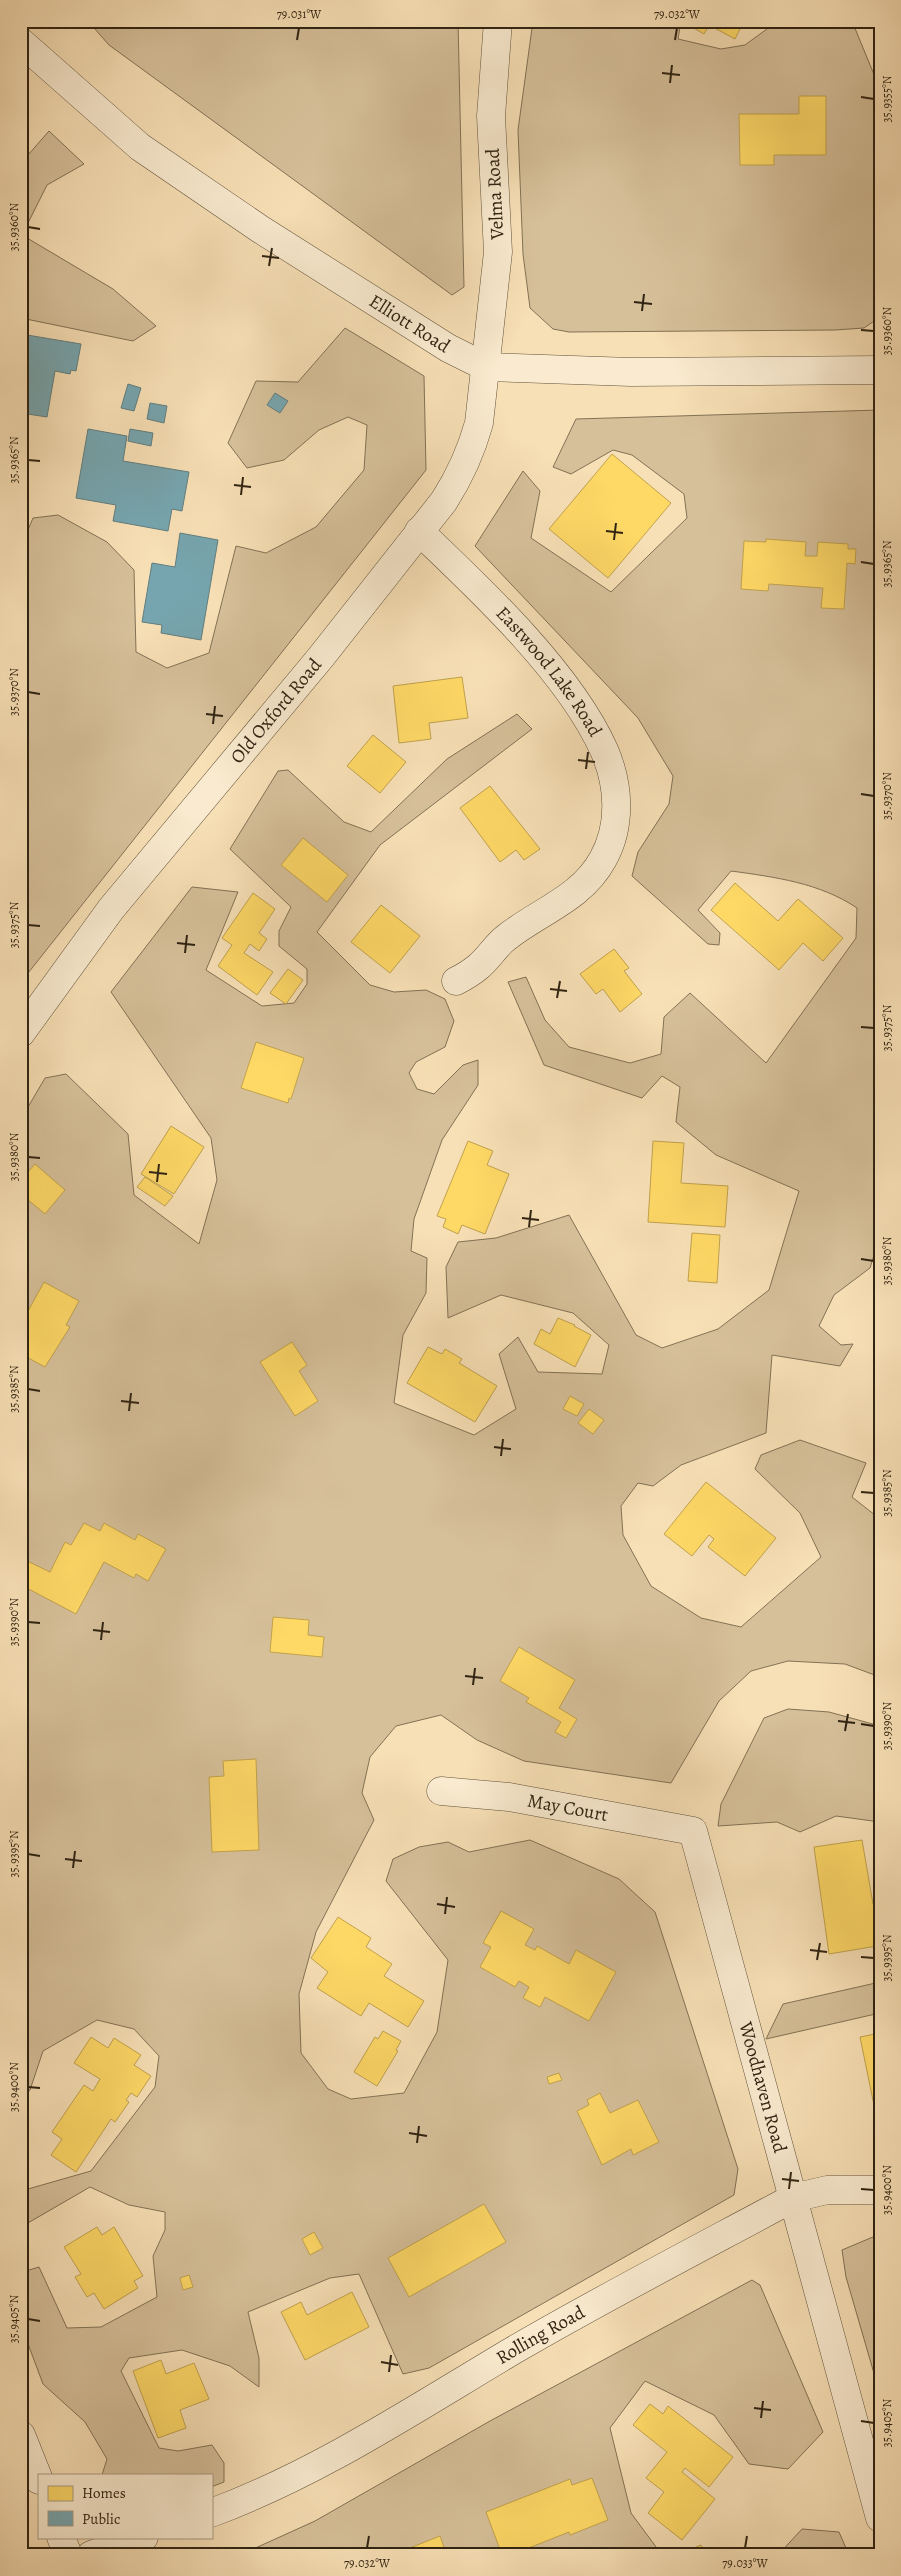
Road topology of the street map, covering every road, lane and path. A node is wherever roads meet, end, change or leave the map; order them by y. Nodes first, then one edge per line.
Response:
1 (498, 21) edge
2 (21, 42) edge
3 (486, 367) junction
4 (880, 370) edge
5 (419, 531) junction
6 (456, 981) dead end
7 (21, 1033) edge
8 (440, 1790) dead end
9 (693, 1831) joint
10 (880, 2190) edge
11 (793, 2198) junction
12 (21, 2435) edge
13 (38, 2478) edge
14 (212, 2513) edge
15 (880, 2518) edge
16 (61, 2538) edge
17 (141, 2538) edge
18 (68, 2555) edge
19 (91, 2555) edge

1 - 3 street, Velma Road
2 - 3 street, Elliott Road
3 - 4 street, Elliott Road
3 - 5 street, Old Oxford Road
5 - 6 street, Eastwood Lake Road
5 - 7 street, Old Oxford Road
8 - 9 street, May Court
9 - 11 street, Woodhaven Road
10 - 11 street, Rolling Road
11 - 14 street, Rolling Road
11 - 15 street, Woodhaven Road
12 - 13 street
16 - 18 street
17 - 19 street

